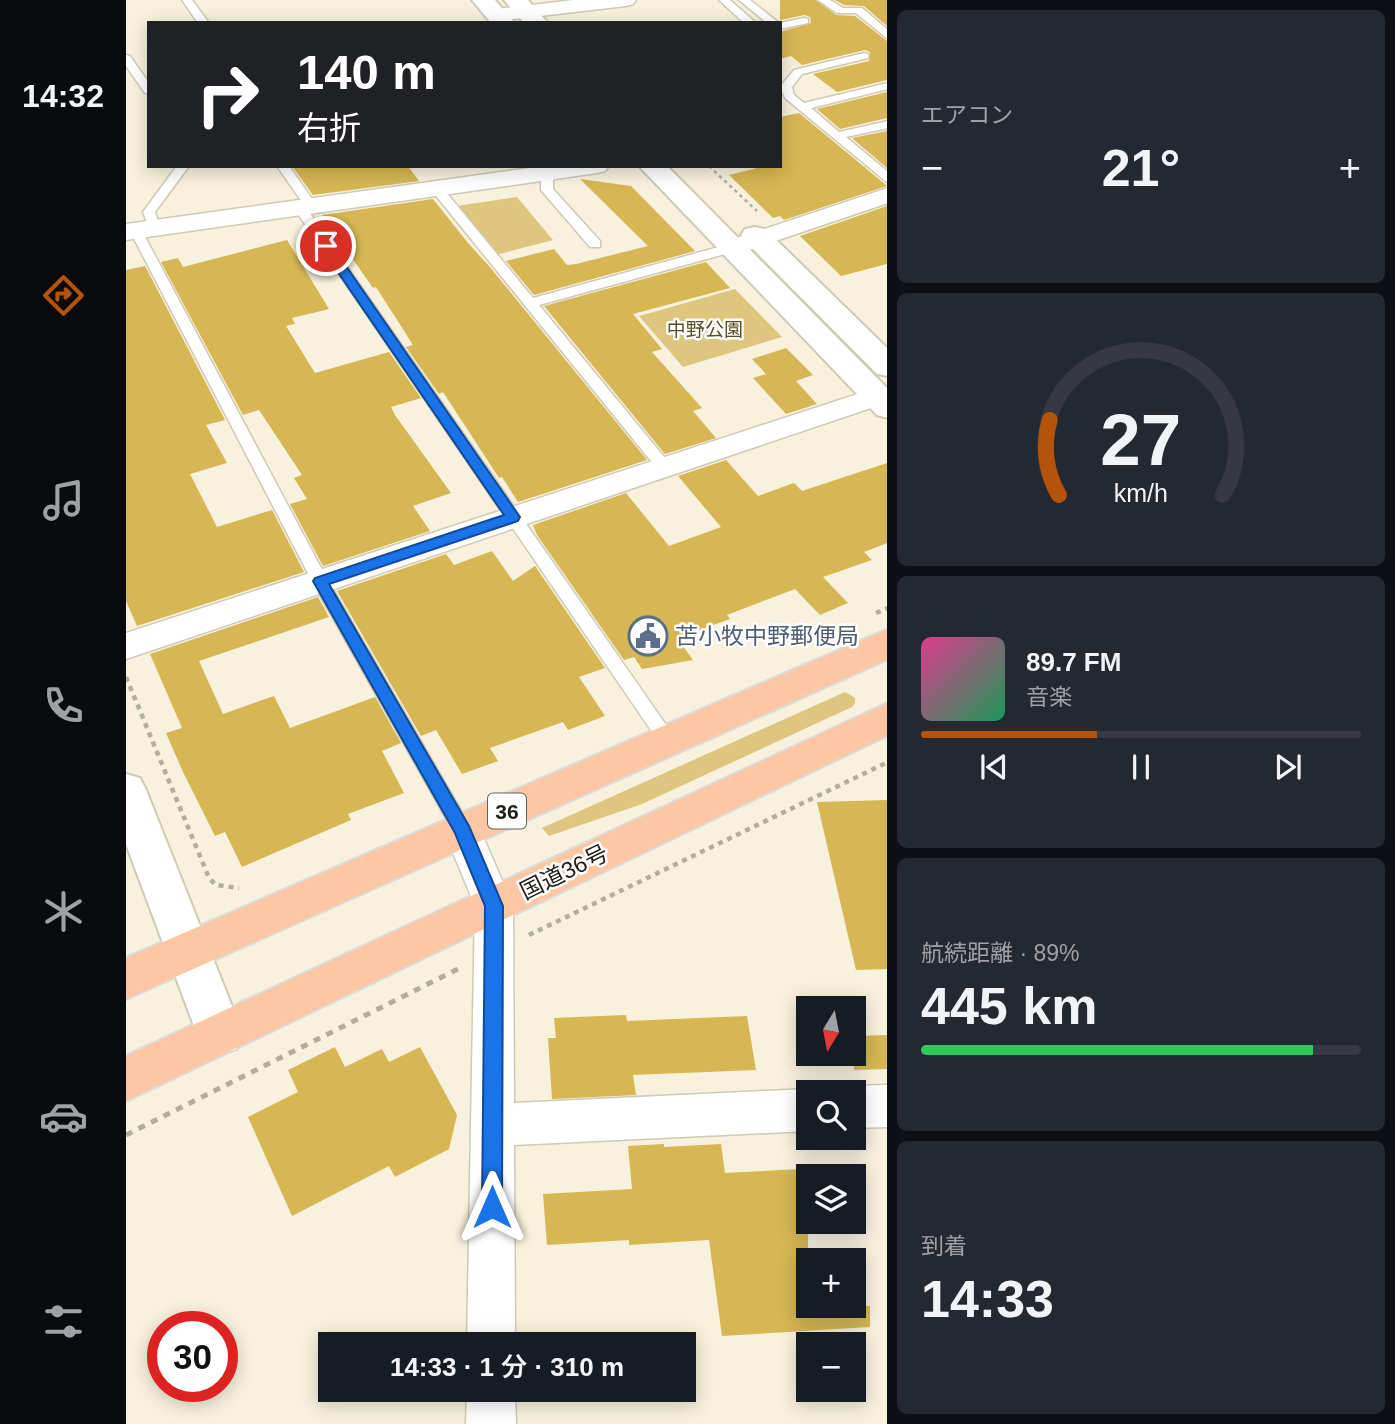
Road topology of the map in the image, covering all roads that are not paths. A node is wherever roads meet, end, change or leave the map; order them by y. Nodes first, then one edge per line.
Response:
1 (187, 0) edge
2 (626, 0) edge
3 (724, 0) edge
4 (744, 0) edge
5 (823, 0) edge
6 (526, 12) edge
7 (495, 13) edge
8 (203, 21) edge
9 (749, 21) edge
10 (771, 21) edge
11 (804, 21) dead end
12 (782, 26) edge
13 (887, 36) edge
14 (864, 56) dead end
15 (126, 58) edge
16 (887, 86) edge
17 (147, 88) edge
18 (802, 107) junction
19 (887, 124) edge
20 (837, 136) junction
21 (181, 168) edge
22 (284, 168) edge
23 (583, 168) edge
24 (654, 168) edge
25 (689, 168) edge
26 (547, 173) junction
27 (887, 179) edge
28 (437, 189) junction
29 (887, 195) edge
30 (305, 207) junction
31 (138, 230) edge
32 (758, 238) junction
33 (595, 244) dead end
34 (731, 248) junction
35 (530, 303) junction
36 (887, 367) edge
37 (882, 402) edge
38 (664, 467) junction
39 (513, 517) junction
40 (320, 581) junction
41 (881, 628) edge
42 (126, 646) edge
43 (887, 718) edge
44 (667, 740) junction
45 (126, 790) edge
46 (463, 831) junction
47 (494, 906) junction
48 (188, 953) junction
49 (126, 979) edge
50 (220, 1034) junction
51 (126, 1079) edge
52 (887, 1106) edge
53 (866, 1107) edge
54 (796, 1111) edge
55 (492, 1125) junction
56 (491, 1332) edge
57 (491, 1402) edge
58 (491, 1424) edge

1 - 8 lane
2 - 6 street
3 - 9 lane
4 - 10 lane
5 - 13 lane
6 - 7 street
11 - 12 lane
14 - 18 lane
15 - 17 lane
16 - 18 lane
18 - 20 lane
19 - 20 lane
20 - 27 lane
21 - 31 lane
22 - 30 lane
23 - 26 street
24 - 34 street
25 - 32 street
26 - 28 street
26 - 33 lane
28 - 30 street
28 - 35 lane
29 - 32 street
30 - 31 street
30 - 39 lane
31 - 40 lane
32 - 34 street
32 - 36 street
34 - 35 lane
34 - 37 street
35 - 38 lane
37 - 38 street
38 - 39 street
39 - 40 street
39 - 44 lane
40 - 42 street
40 - 46 lane
41 - 44 highway, 36
43 - 47 highway, 国道36号
44 - 46 highway, 36
45 - 48 street
46 - 47 street
46 - 48 highway, 36
47 - 50 highway, 国道36号
47 - 55 street
48 - 49 highway, 36
48 - 50 street
50 - 51 highway, 国道36号
52 - 53 street
54 - 55 street
55 - 56 street
57 - 58 street

